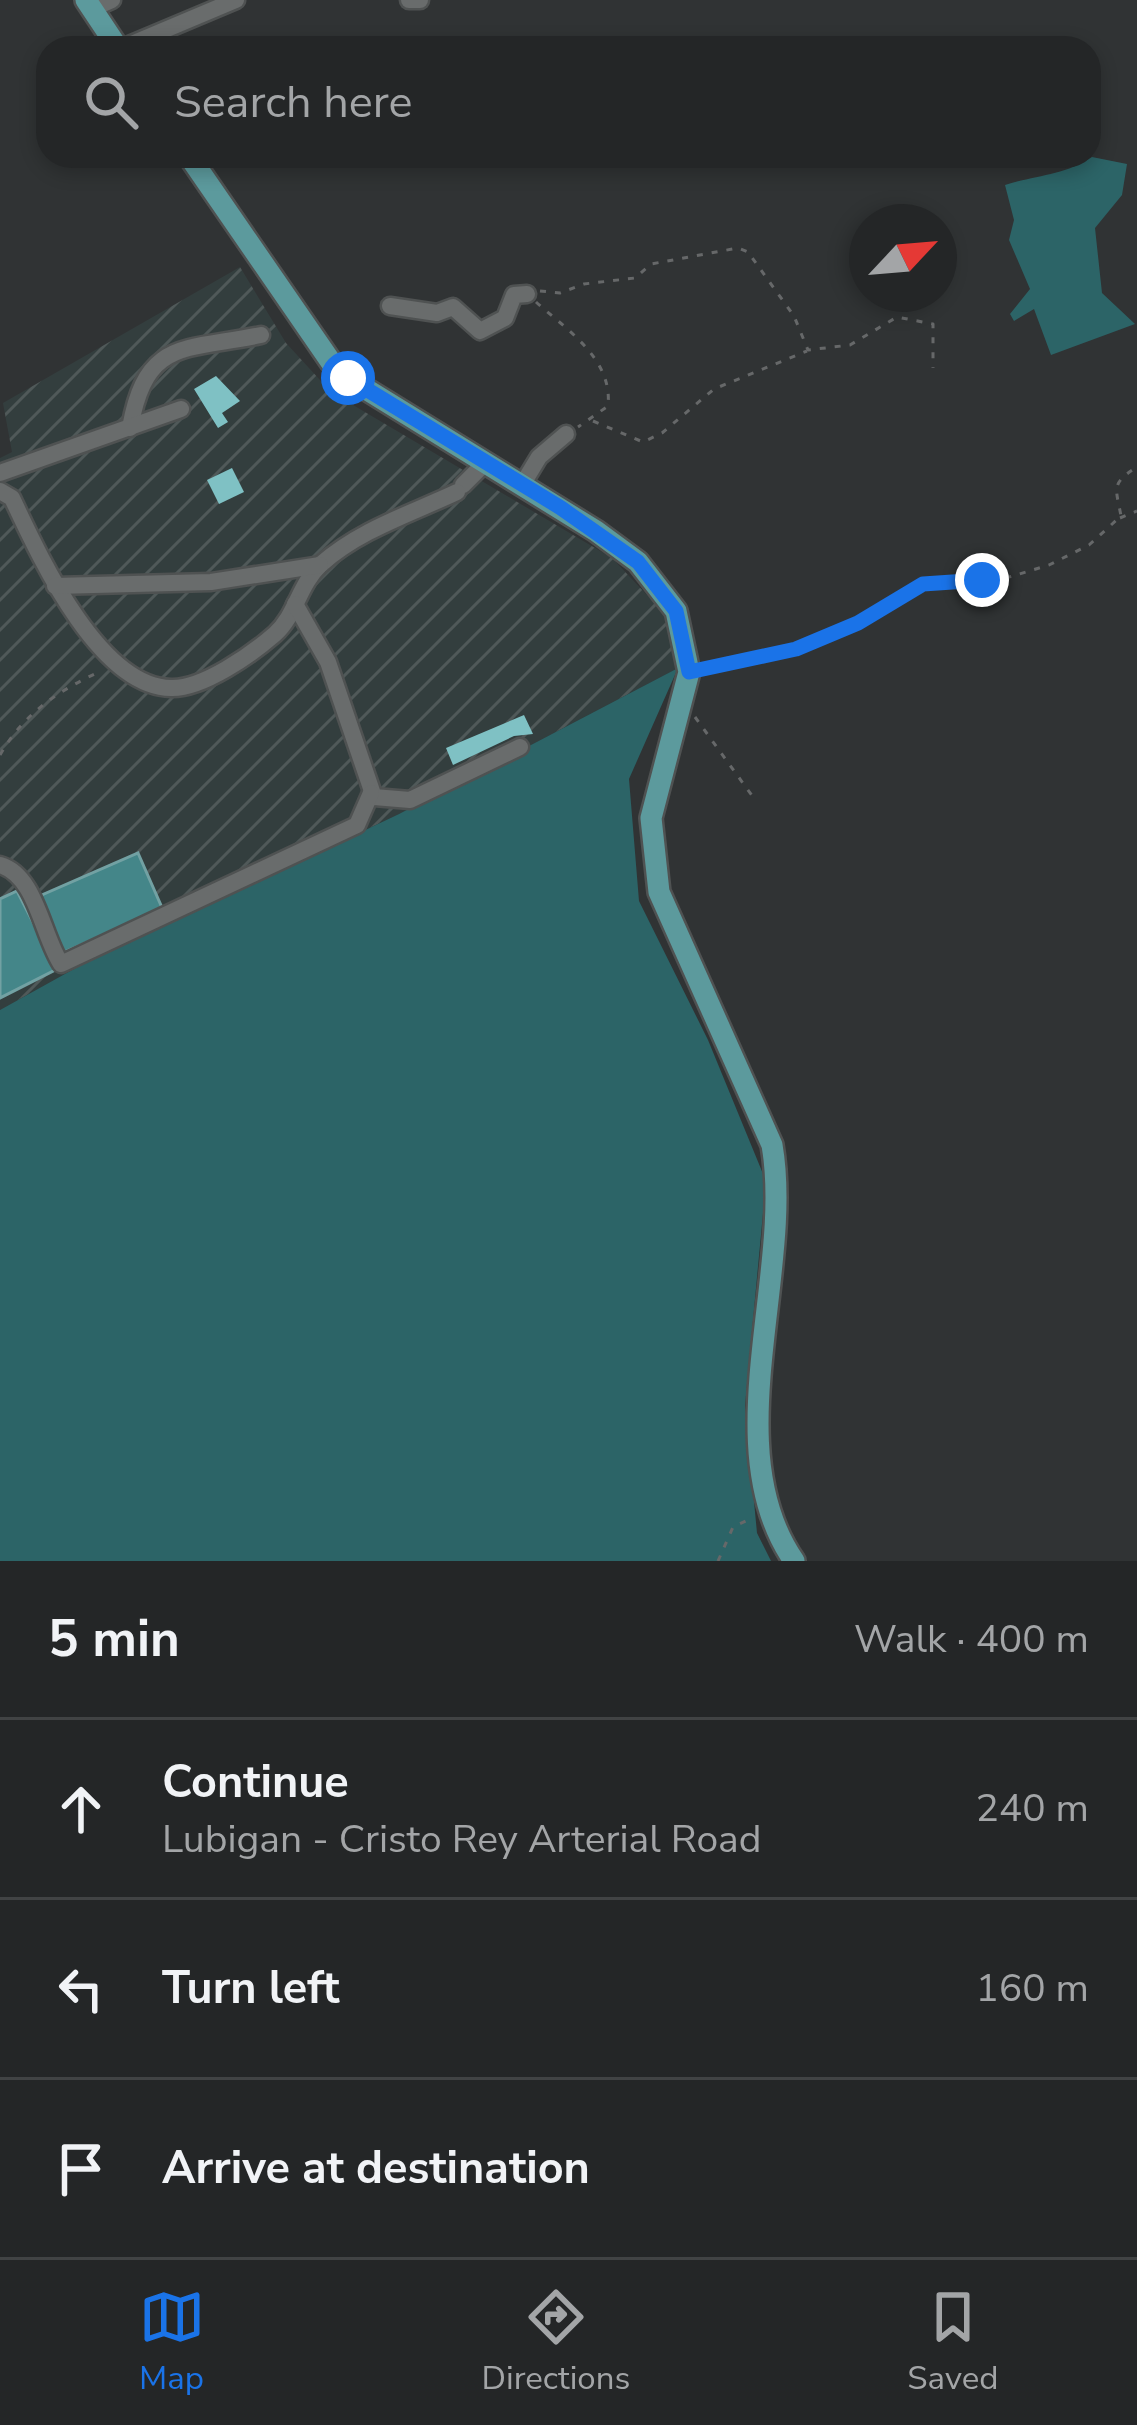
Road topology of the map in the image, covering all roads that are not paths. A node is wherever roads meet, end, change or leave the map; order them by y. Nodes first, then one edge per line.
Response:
1 (236, 0) edge
2 (409, 0) edge
3 (420, 0) edge
4 (97, 3) edge
5 (114, 36) edge
6 (149, 36) edge
7 (197, 168) edge
8 (527, 294) road end
9 (390, 306) dead end
10 (261, 335) dead end
11 (181, 409) dead end
12 (130, 428) junction
13 (566, 434) road end
14 (485, 463) junction
15 (23, 465) junction
16 (0, 473) edge
17 (523, 485) junction
18 (6, 495) edge
19 (320, 565) junction
20 (55, 586) junction
21 (295, 604) junction
22 (520, 746) dead end
23 (370, 793) junction
24 (0, 865) edge
25 (794, 1561) edge

1 - 6 street
2 - 3 street
4 - 5 main road
7 - 14 main road
8 - 9 street
10 - 12 street
11 - 12 street
12 - 15 street
13 - 17 street
14 - 17 main road
14 - 19 street
15 - 16 street
15 - 18 street
17 - 25 main road
18 - 20 street
19 - 20 street
19 - 21 street
20 - 21 street
21 - 23 street
22 - 23 street
23 - 24 street

